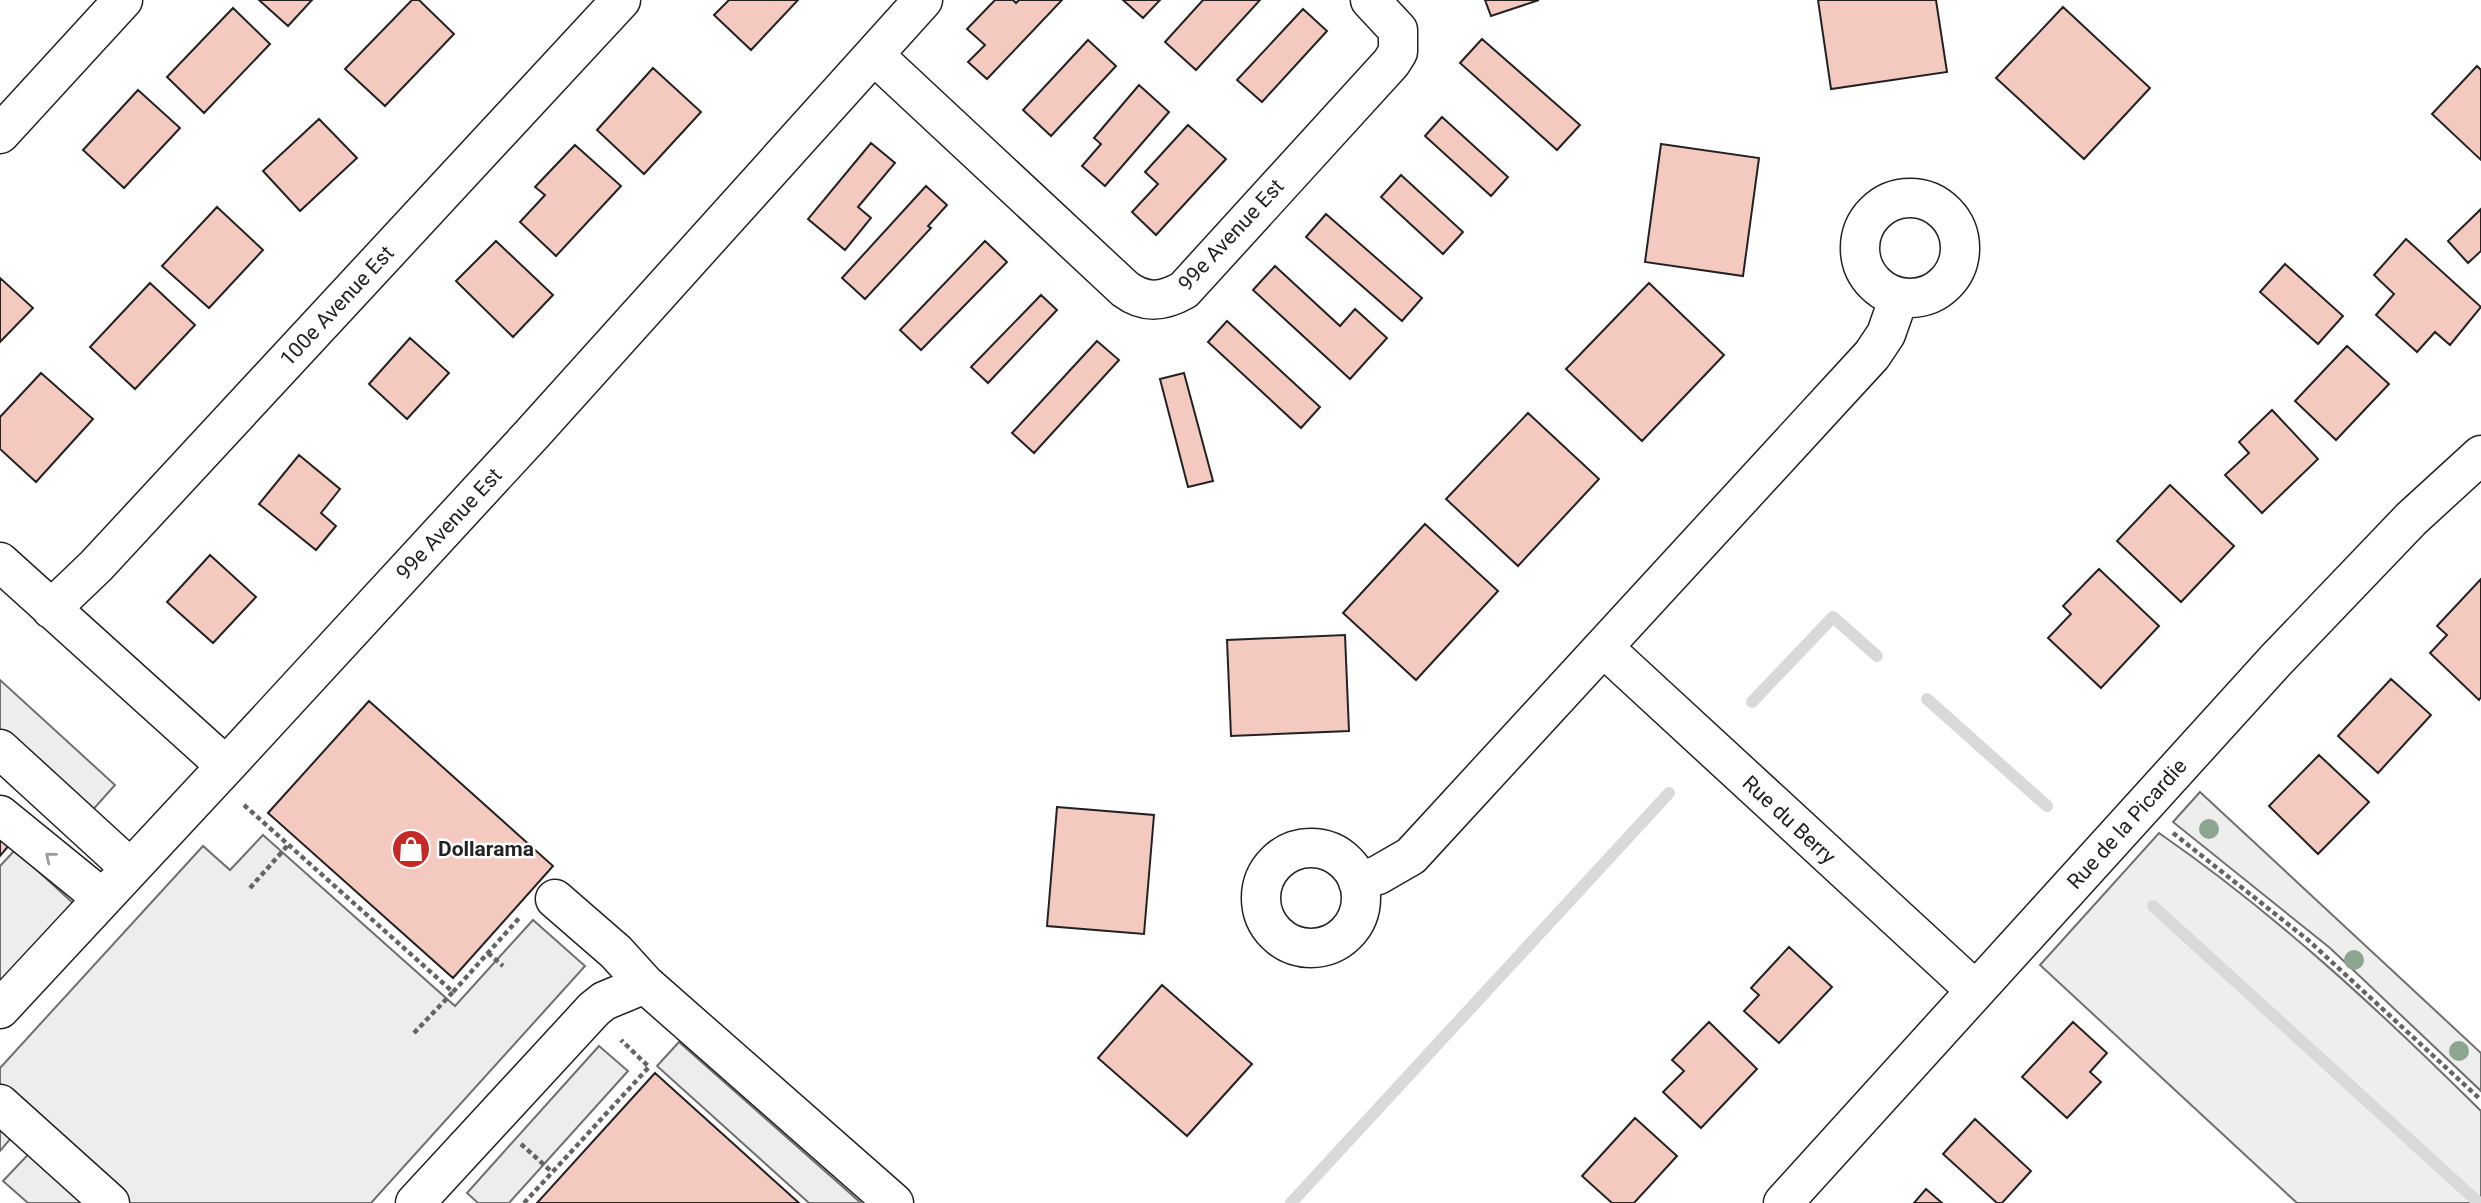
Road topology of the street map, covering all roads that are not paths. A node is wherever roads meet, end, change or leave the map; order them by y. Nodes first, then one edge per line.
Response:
1 (123, 0) edge
2 (621, 0) edge
3 (923, 0) edge
4 (1370, 0) edge
5 (873, 55) junction
6 (0, 134) edge
7 (1899, 297) dead end
8 (2481, 454) edge
9 (0, 562) edge
10 (51, 609) junction
11 (1604, 649) junction
12 (0, 748) edge
13 (231, 781) junction
14 (0, 815) edge
15 (130, 868) junction
16 (1358, 882) dead end
17 (102, 898) junction
18 (541, 904) road end
19 (645, 984) junction
20 (1975, 990) junction
21 (0, 1009) edge
22 (0, 1104) edge
23 (110, 1203) edge
24 (415, 1203) edge
25 (894, 1203) edge
26 (1783, 1203) edge

1 - 6 street
2 - 10 street, 100e Avenue Est
3 - 5 street, 99e Avenue Est
4 - 5 street, 99e Avenue Est
5 - 13 street, 99e Avenue Est
7 - 11 street
8 - 20 street, Rue de la Picardie
9 - 10 street
10 - 13 street
11 - 16 street
11 - 20 street, Rue du Berry
12 - 15 street
13 - 15 street, 99e Avenue Est
17 -> 14 street
15 - 17 street, 99e Avenue Est
17 - 21 street, 99e Avenue Est
18 - 19 street
19 - 24 street
19 - 25 street
20 - 26 street, Rue de la Picardie
22 - 23 street

